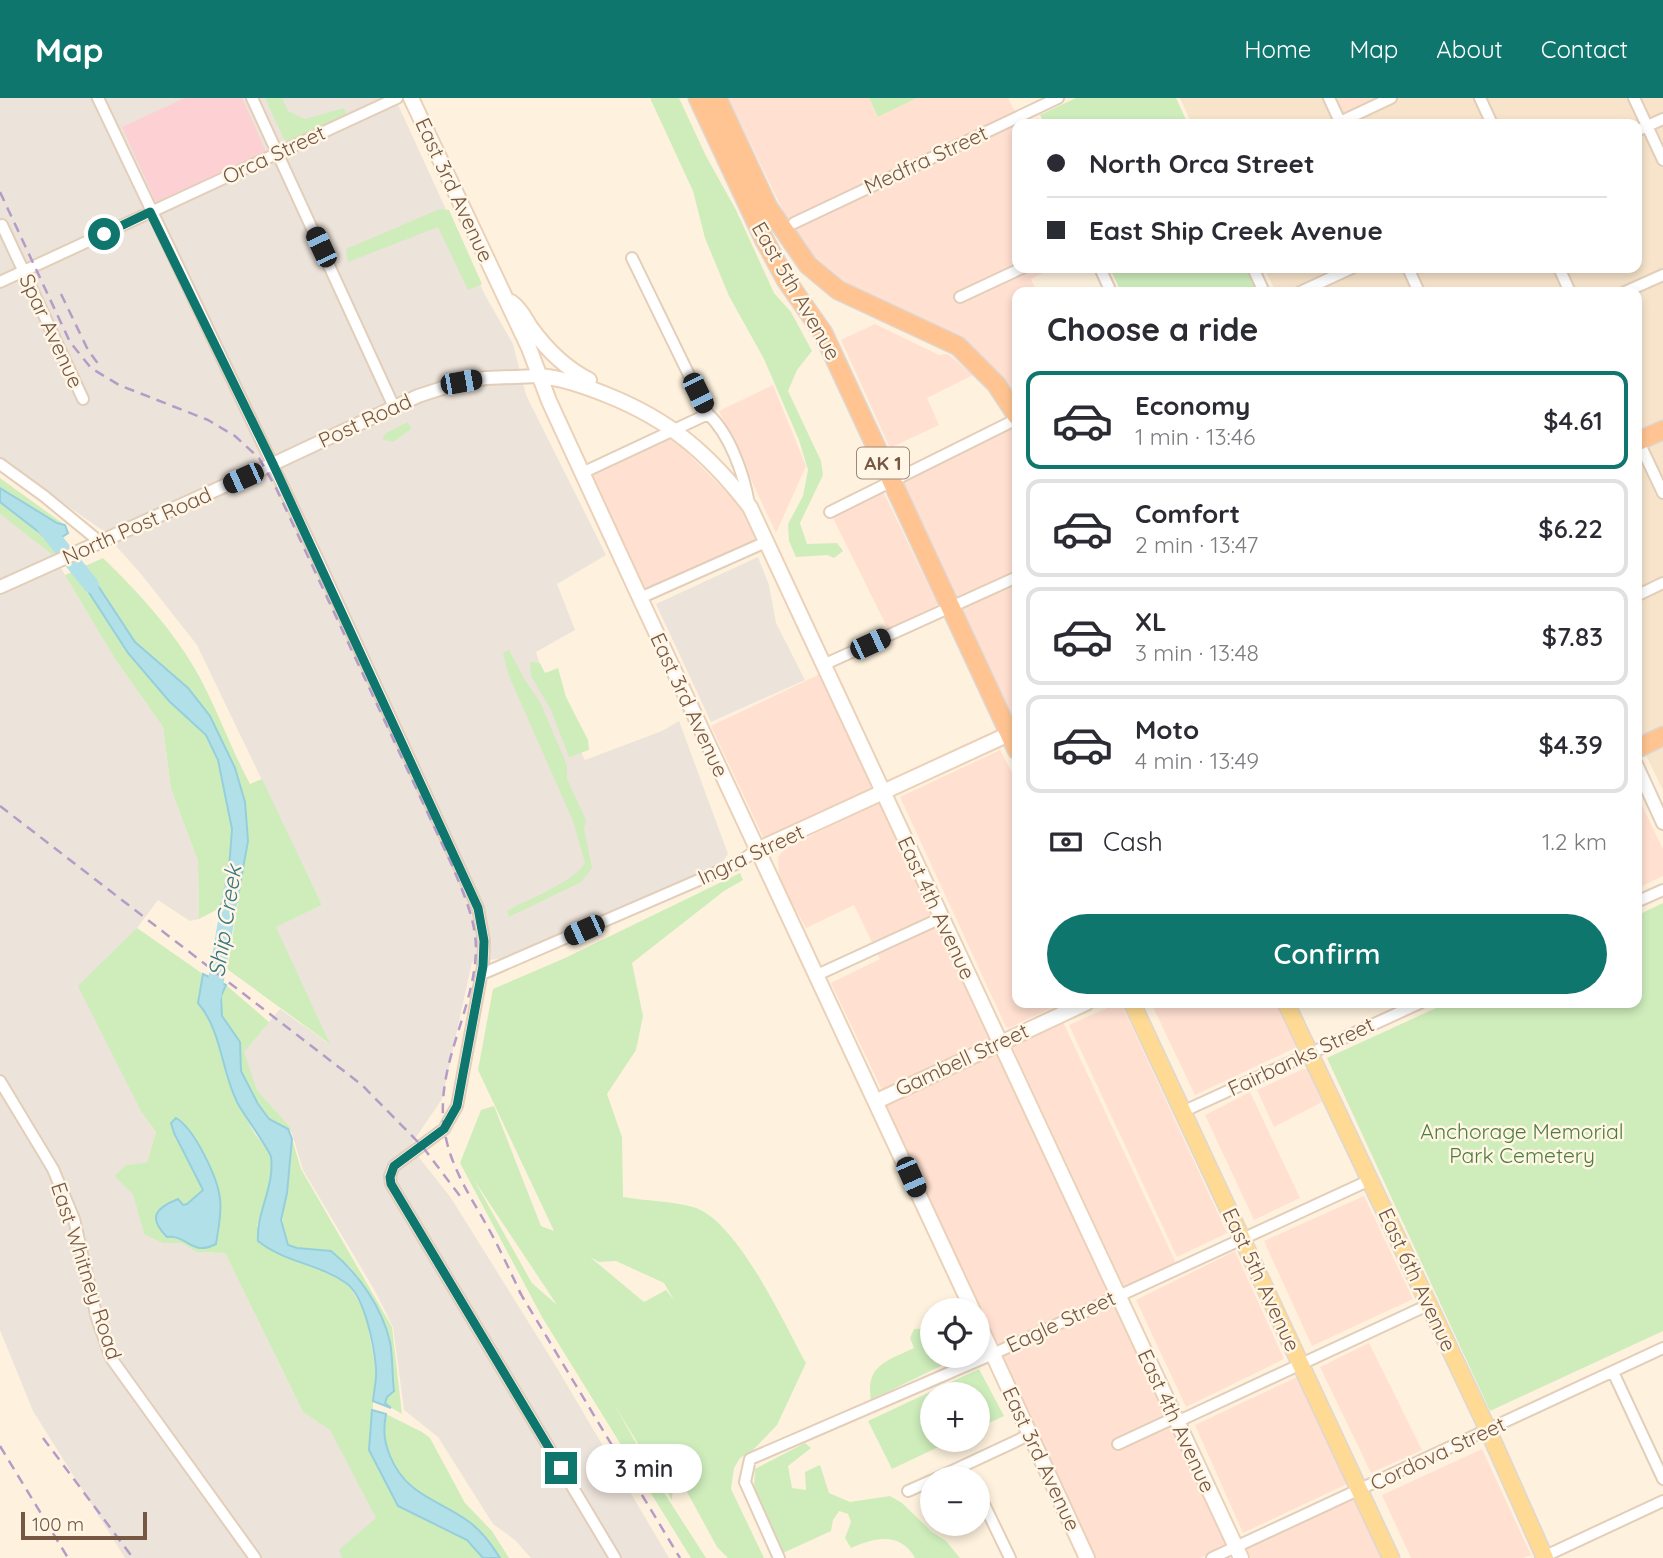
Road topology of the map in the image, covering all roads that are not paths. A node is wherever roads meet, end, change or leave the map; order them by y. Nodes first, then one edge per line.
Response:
1 (98, 98) edge
2 (252, 98) edge
3 (397, 98) edge
4 (411, 98) edge
5 (698, 98) edge
6 (716, 98) edge
7 (1058, 98) edge
8 (1329, 98) edge
9 (1391, 98) edge
10 (1480, 98) edge
11 (1634, 98) edge
12 (1028, 112) junction
13 (1013, 119) edge
14 (1031, 119) edge
15 (1339, 119) edge
16 (1349, 119) edge
17 (1490, 119) edge
18 (1663, 119) edge
19 (1012, 120) edge
20 (1647, 126) junction
21 (1642, 128) edge
22 (278, 153) junction
23 (1663, 160) edge
24 (150, 212) junction
25 (794, 223) dead end
26 (2, 225) dead end
27 (632, 258) dead end
28 (24, 272) junction
29 (1012, 273) edge
30 (1341, 273) edge
31 (1663, 275) edge
32 (0, 282) edge
33 (1311, 287) edge
34 (1636, 287) edge
35 (960, 296) dead end
36 (505, 298) junction
37 (539, 376) junction
38 (83, 400) dead end
39 (394, 407) junction
40 (1012, 410) edge
41 (708, 414) junction
42 (1012, 421) edge
43 (675, 429) junction
44 (1663, 430) edge
45 (1642, 438) edge
46 (1642, 450) edge
47 (0, 464) edge
48 (273, 464) junction
49 (582, 473) junction
50 (892, 481) junction
51 (1663, 493) edge
52 (750, 507) junction
53 (830, 512) dead end
54 (100, 542) junction
55 (766, 542) junction
56 (1012, 579) edge
57 (1663, 583) edge
58 (0, 587) edge
59 (1642, 593) edge
60 (640, 598) junction
61 (950, 607) junction
62 (824, 665) junction
63 (1012, 734) edge
64 (1663, 736) edge
65 (1012, 739) edge
66 (1642, 746) edge
67 (1642, 777) edge
68 (882, 793) junction
69 (1663, 822) edge
70 (785, 838) junction
71 (757, 850) junction
72 (772, 882) junction
73 (1663, 890) edge
74 (1642, 899) edge
75 (941, 918) junction
76 (482, 974) junction
77 (817, 975) junction
78 (1075, 1008) edge
79 (1134, 1008) edge
80 (1288, 1008) edge
81 (1409, 1008) edge
82 (999, 1043) junction
83 (1310, 1054) junction
84 (0, 1081) edge
85 (877, 1101) junction
86 (1182, 1112) junction
87 (1370, 1180) junction
88 (1241, 1238) junction
89 (1118, 1295) junction
90 (967, 1298) edge
91 (1428, 1305) junction
92 (990, 1348) edge
93 (1663, 1348) edge
94 (993, 1354) junction
95 (1300, 1365) junction
96 (1613, 1372) junction
97 (1174, 1419) junction
98 (1488, 1430) junction
99 (1029, 1434) junction
100 (1118, 1444) dead end
101 (961, 1466) edge
102 (1663, 1479) edge
103 (920, 1485) edge
104 (908, 1491) dead end
105 (1359, 1491) junction
106 (1663, 1501) edge
107 (990, 1517) edge
108 (1239, 1552) edge
109 (255, 1558) edge
110 (615, 1558) edge
111 (779, 1558) edge
112 (1010, 1558) edge
113 (1087, 1558) edge
114 (1212, 1558) edge
115 (1391, 1558) edge
116 (1543, 1558) edge

1 - 24 street
2 - 22 street
3 - 22 street, Orca Street
4 - 36 main road, East 3rd Avenue
5 - 50 highway, East 5th Avenue / AK 1
6 - 40 highway
7 - 12 street, Medfra Street
8 - 15 street
9 - 16 street
10 - 17 street
11 - 20 street
12 - 13 street, Medfra Street
12 - 14 street
18 - 20 street
19 - 25 street, Medfra Street
20 - 21 street
20 - 23 street
22 - 24 street, Orca Street
22 - 39 street
24 - 28 street, Orca Street
24 - 48 street
26 - 28 street, Spar Avenue
27 - 41 street, East 4th Avenue
28 - 32 street, Orca Street
28 - 38 street, Spar Avenue
29 - 35 street
30 - 33 street
31 - 34 street
36 - 37 main road, East 3rd Avenue
36 - 43 main road
37 - 39 street, Post Road
37 - 43 main road, Post Road
37 - 49 main road, East 3rd Avenue
39 - 48 street, Post Road
41 - 43 street
41 - 52 street, East 4th Avenue
42 - 50 street
43 - 49 street
43 - 52 main road, Post Road
44 - 45 highway
46 - 51 street
47 - 54 street
48 - 54 street, North Post Road
48 - 76 street
49 - 60 main road, East 3rd Avenue
50 - 53 street
50 - 61 highway, East 5th Avenue / AK 1
52 - 55 main road, East 4th Avenue
54 - 58 street, North Post Road
55 - 60 street
55 - 62 main road, East 4th Avenue
56 - 61 street
57 - 59 street
60 - 71 main road, East 3rd Avenue
61 - 62 street
61 - 63 highway, East 5th Avenue / AK 1
62 - 68 main road, East 4th Avenue
64 - 66 highway
65 - 68 main road, Ingra Street
67 - 69 street
68 - 70 main road, Ingra Street
68 - 75 main road, East 4th Avenue
70 - 71 main road, Ingra Street
70 - 72 main road
71 - 72 main road, East 3rd Avenue
71 - 76 street, Ingra Street
72 - 77 main road, East 3rd Avenue
73 - 74 street
75 - 77 street
75 - 82 main road, East 4th Avenue
76 - 110 street
77 - 85 main road, East 3rd Avenue
78 - 82 main road, Gambell Street
79 - 86 main road, East 5th Avenue
80 - 83 main road, East 6th Avenue
81 - 83 street, Fairbanks Street
82 - 85 main road, Gambell Street
82 - 89 main road, East 4th Avenue
83 - 86 street, Fairbanks Street
83 - 87 main road, East 6th Avenue
84 - 109 street, East Whitney Road
85 - 90 main road, East 3rd Avenue
86 - 88 main road, East 5th Avenue
87 - 88 street, Eagle Street
87 - 91 main road, East 6th Avenue
88 - 89 street, Eagle Street
88 - 95 main road, East 5th Avenue
89 - 94 street, Eagle Street
89 - 97 main road, East 4th Avenue
91 - 95 street
91 - 98 main road, East 6th Avenue
92 - 94 main road, East 3rd Avenue
93 - 96 street, Cordova Street
94 - 99 main road, East 3rd Avenue
94 - 111 street, Eagle Street
95 - 97 street
95 - 105 main road, East 5th Avenue
96 - 98 street, Cordova Street
96 - 102 street
97 - 100 street
97 - 108 main road, East 4th Avenue
98 - 105 street, Cordova Street
98 - 116 main road, East 6th Avenue
99 - 101 street
99 - 113 main road, East 3rd Avenue
103 - 104 street
105 - 108 street, Cordova Street
105 - 115 main road, East 5th Avenue
106 - 116 street
107 - 112 street
108 - 114 street, Cordova Street

